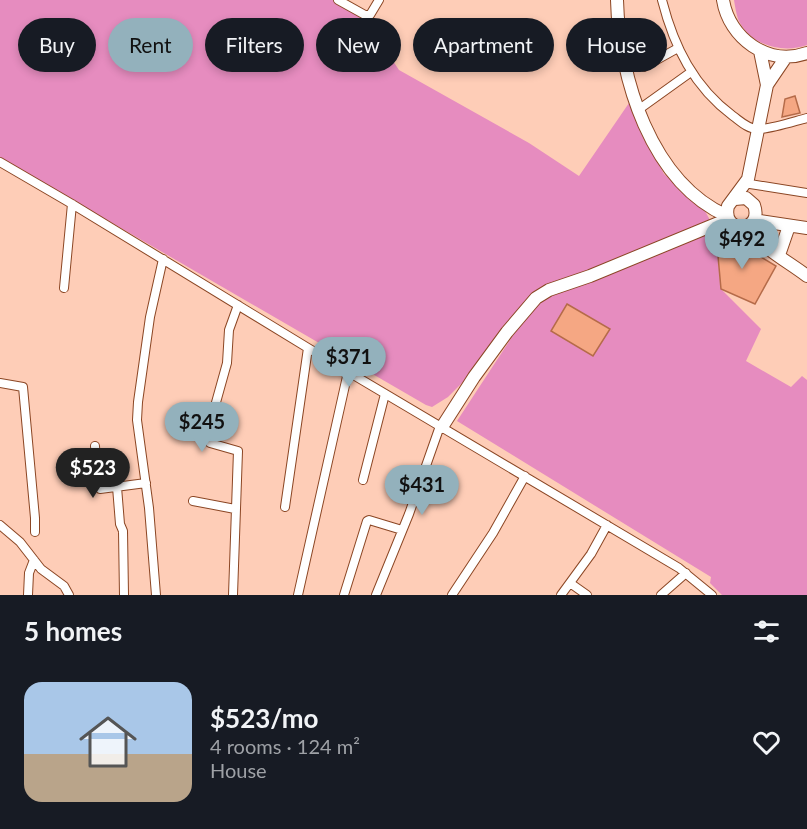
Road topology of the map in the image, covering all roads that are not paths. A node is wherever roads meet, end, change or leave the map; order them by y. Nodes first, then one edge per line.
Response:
1 (338, 0) edge
2 (379, 0) edge
3 (617, 0) edge
4 (662, 0) edge
5 (717, 0) edge
6 (723, 0) edge
7 (725, 13) junction
8 (678, 48) junction
9 (760, 51) junction
10 (667, 54) edge
11 (807, 54) edge
12 (786, 57) junction
13 (691, 72) junction
14 (766, 85) junction
15 (638, 110) junction
16 (807, 118) edge
17 (757, 129) junction
18 (0, 162) edge
19 (749, 182) junction
20 (807, 193) edge
21 (735, 199) junction
22 (752, 201) junction
23 (72, 204) junction
24 (728, 218) junction
25 (750, 223) junction
26 (789, 226) junction
27 (807, 228) edge
28 (779, 255) junction
29 (163, 259) junction
30 (792, 265) junction
31 (807, 265) edge
32 (807, 276) edge
33 (64, 288) dead end
34 (238, 305) junction
35 (308, 348) junction
36 (348, 372) junction
37 (0, 383) edge
38 (385, 394) junction
39 (441, 426) junction
40 (96, 446) dead end
41 (525, 476) junction
42 (363, 480) dead end
43 (146, 483) junction
44 (117, 487) junction
45 (193, 501) dead end
46 (285, 507) dead end
47 (235, 509) junction
48 (0, 525) edge
49 (607, 525) junction
50 (402, 530) junction
51 (35, 532) dead end
52 (34, 560) junction
53 (686, 573) junction
54 (570, 583) junction
55 (28, 595) edge
56 (69, 595) edge
57 (124, 595) edge
58 (156, 595) edge
59 (233, 595) edge
60 (298, 595) edge
61 (344, 595) edge
62 (376, 595) edge
63 (452, 595) edge
64 (561, 595) edge
65 (586, 595) edge
66 (661, 595) edge
67 (712, 595) edge

1 - 2 street
3 - 15 street
4 - 8 street
5 - 7 street
6 - 7 street
7 - 9 street
8 - 10 street
8 - 13 street
9 - 12 street
9 - 14 street
11 - 12 street
12 - 14 street
13 - 15 street
13 - 17 street
14 - 17 street
15 - 24 street
16 - 17 street
17 - 19 street
18 - 23 street
19 - 20 street
19 - 21 street
19 - 22 street
21 - 22 street
21 - 24 street
22 - 25 street
23 - 29 street
23 - 33 street
24 - 25 street
24 - 39 street
25 - 26 street
25 - 28 street
26 - 27 street
26 - 28 street
28 - 30 street
29 - 34 street
29 - 43 street
30 - 31 street
30 - 32 street
34 - 35 street
34 - 47 street
35 - 36 street
35 - 46 street
36 - 38 street
36 - 60 street
37 - 51 street
38 - 39 street
38 - 42 street
39 - 41 street
39 - 50 street
40 - 44 street
41 - 49 street
41 - 63 street
43 - 44 street
43 - 58 street
44 - 57 street
45 - 47 street
47 - 59 street
48 - 52 street
49 - 53 street
49 - 54 street
50 - 61 street
50 - 62 street
52 - 55 street
52 - 56 street
53 - 66 street
53 - 67 street
54 - 64 street
54 - 65 street

